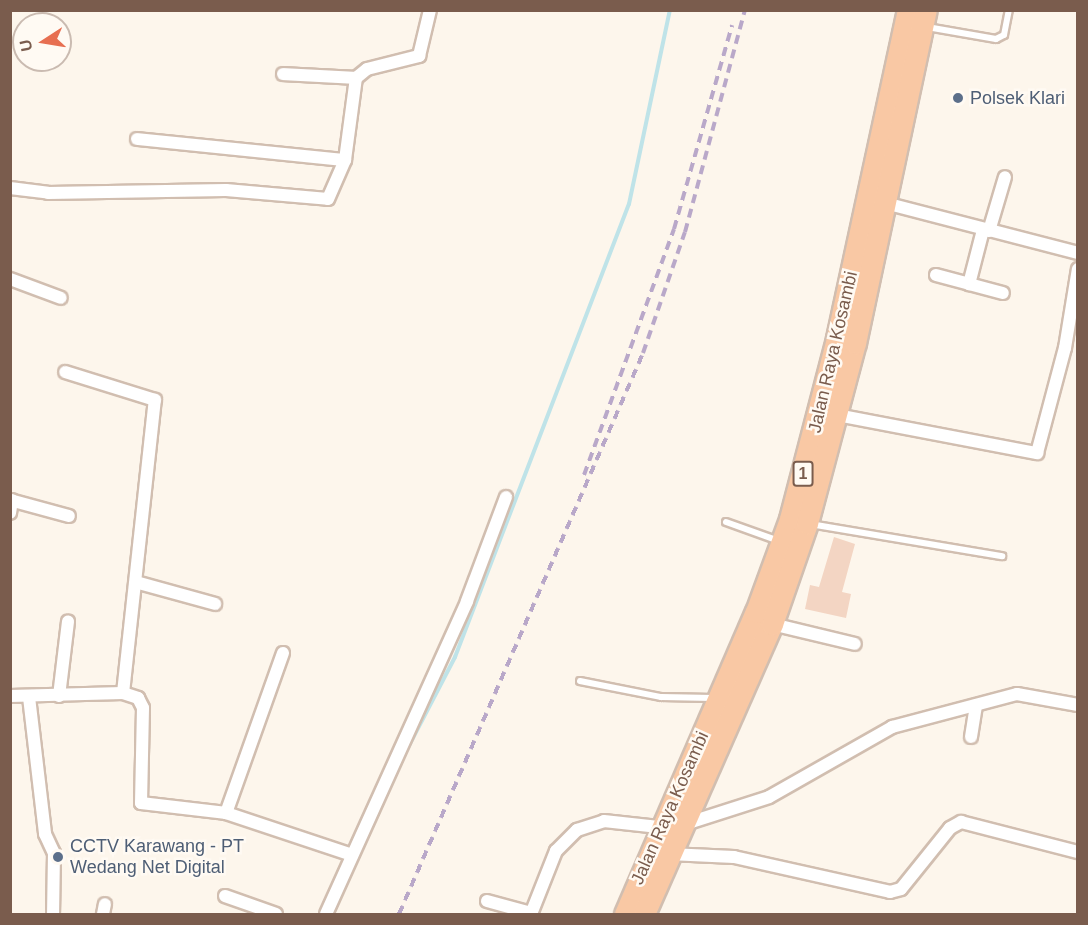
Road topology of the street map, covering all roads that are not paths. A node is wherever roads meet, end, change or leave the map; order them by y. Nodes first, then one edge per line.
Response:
1 (430, 10) edge
2 (1009, 10) edge
3 (916, 17) edge
4 (283, 74) dead end
5 (356, 78) junction
6 (137, 139) dead end
7 (345, 160) junction
8 (1005, 177) dead end
9 (11, 191) edge
10 (885, 204) junction
11 (986, 230) junction
12 (1077, 253) edge
13 (1077, 269) edge
14 (936, 275) dead end
15 (10, 279) edge
16 (969, 284) junction
17 (1003, 293) dead end
18 (61, 298) dead end
19 (65, 372) dead end
20 (837, 415) junction
21 (506, 497) dead end
22 (11, 500) edge
23 (10, 513) edge
24 (69, 516) dead end
25 (726, 522) dead end
26 (807, 523) junction
27 (782, 542) junction
28 (1002, 556) dead end
29 (139, 583) junction
30 (214, 604) dead end
31 (68, 622) dead end
32 (772, 624) junction
33 (855, 644) dead end
34 (283, 653) dead end
35 (580, 681) dead end
36 (123, 693) junction
37 (10, 696) edge
38 (59, 696) junction
39 (29, 697) junction
40 (719, 699) junction
41 (976, 705) junction
42 (1077, 705) edge
43 (970, 737) dead end
44 (226, 813) junction
45 (681, 825) junction
46 (659, 828) junction
47 (1077, 852) edge
48 (669, 854) junction
49 (352, 855) junction
50 (225, 896) dead end
51 (487, 901) dead end
52 (531, 914) edge
53 (53, 915) edge
54 (276, 915) edge
55 (326, 915) edge
56 (625, 915) edge
57 (644, 915) edge

1 - 5 street
2 - 3 lane
3 - 10 highway, Jalan Raya Kosambi / 1
3 - 27 highway, Jalan Raya Kosambi / 1
4 - 5 street
5 - 7 street
6 - 7 street
7 - 9 street
8 - 11 street
10 - 11 street
10 - 20 highway, Jalan Raya Kosambi / 1
11 - 12 street
11 - 16 street
13 - 20 street
14 - 16 street
15 - 18 street
16 - 17 street
19 - 29 street
20 - 26 highway, Jalan Raya Kosambi / 1
21 - 49 street
22 - 23 street
22 - 24 street
25 - 27 lane
26 - 28 lane
26 - 32 highway, Jalan Raya Kosambi / 1
27 - 40 highway, Jalan Raya Kosambi / 1
29 - 30 street
29 - 36 street
31 - 38 street
32 - 33 street
32 - 45 highway, Jalan Raya Kosambi / 1
34 - 44 street
35 - 40 lane
36 - 38 street
36 - 44 street
37 - 39 street
38 - 39 street
39 - 53 street
40 - 46 highway, Jalan Raya Kosambi / 1
41 - 42 street
41 - 43 street
41 - 45 street
44 - 49 street
45 - 48 highway, Jalan Raya Kosambi / 1
46 - 52 street
46 - 56 highway, Jalan Raya Kosambi / 1
47 - 48 street
48 - 57 highway, Jalan Raya Kosambi / 1
49 - 55 street
50 - 54 street
51 - 52 street

